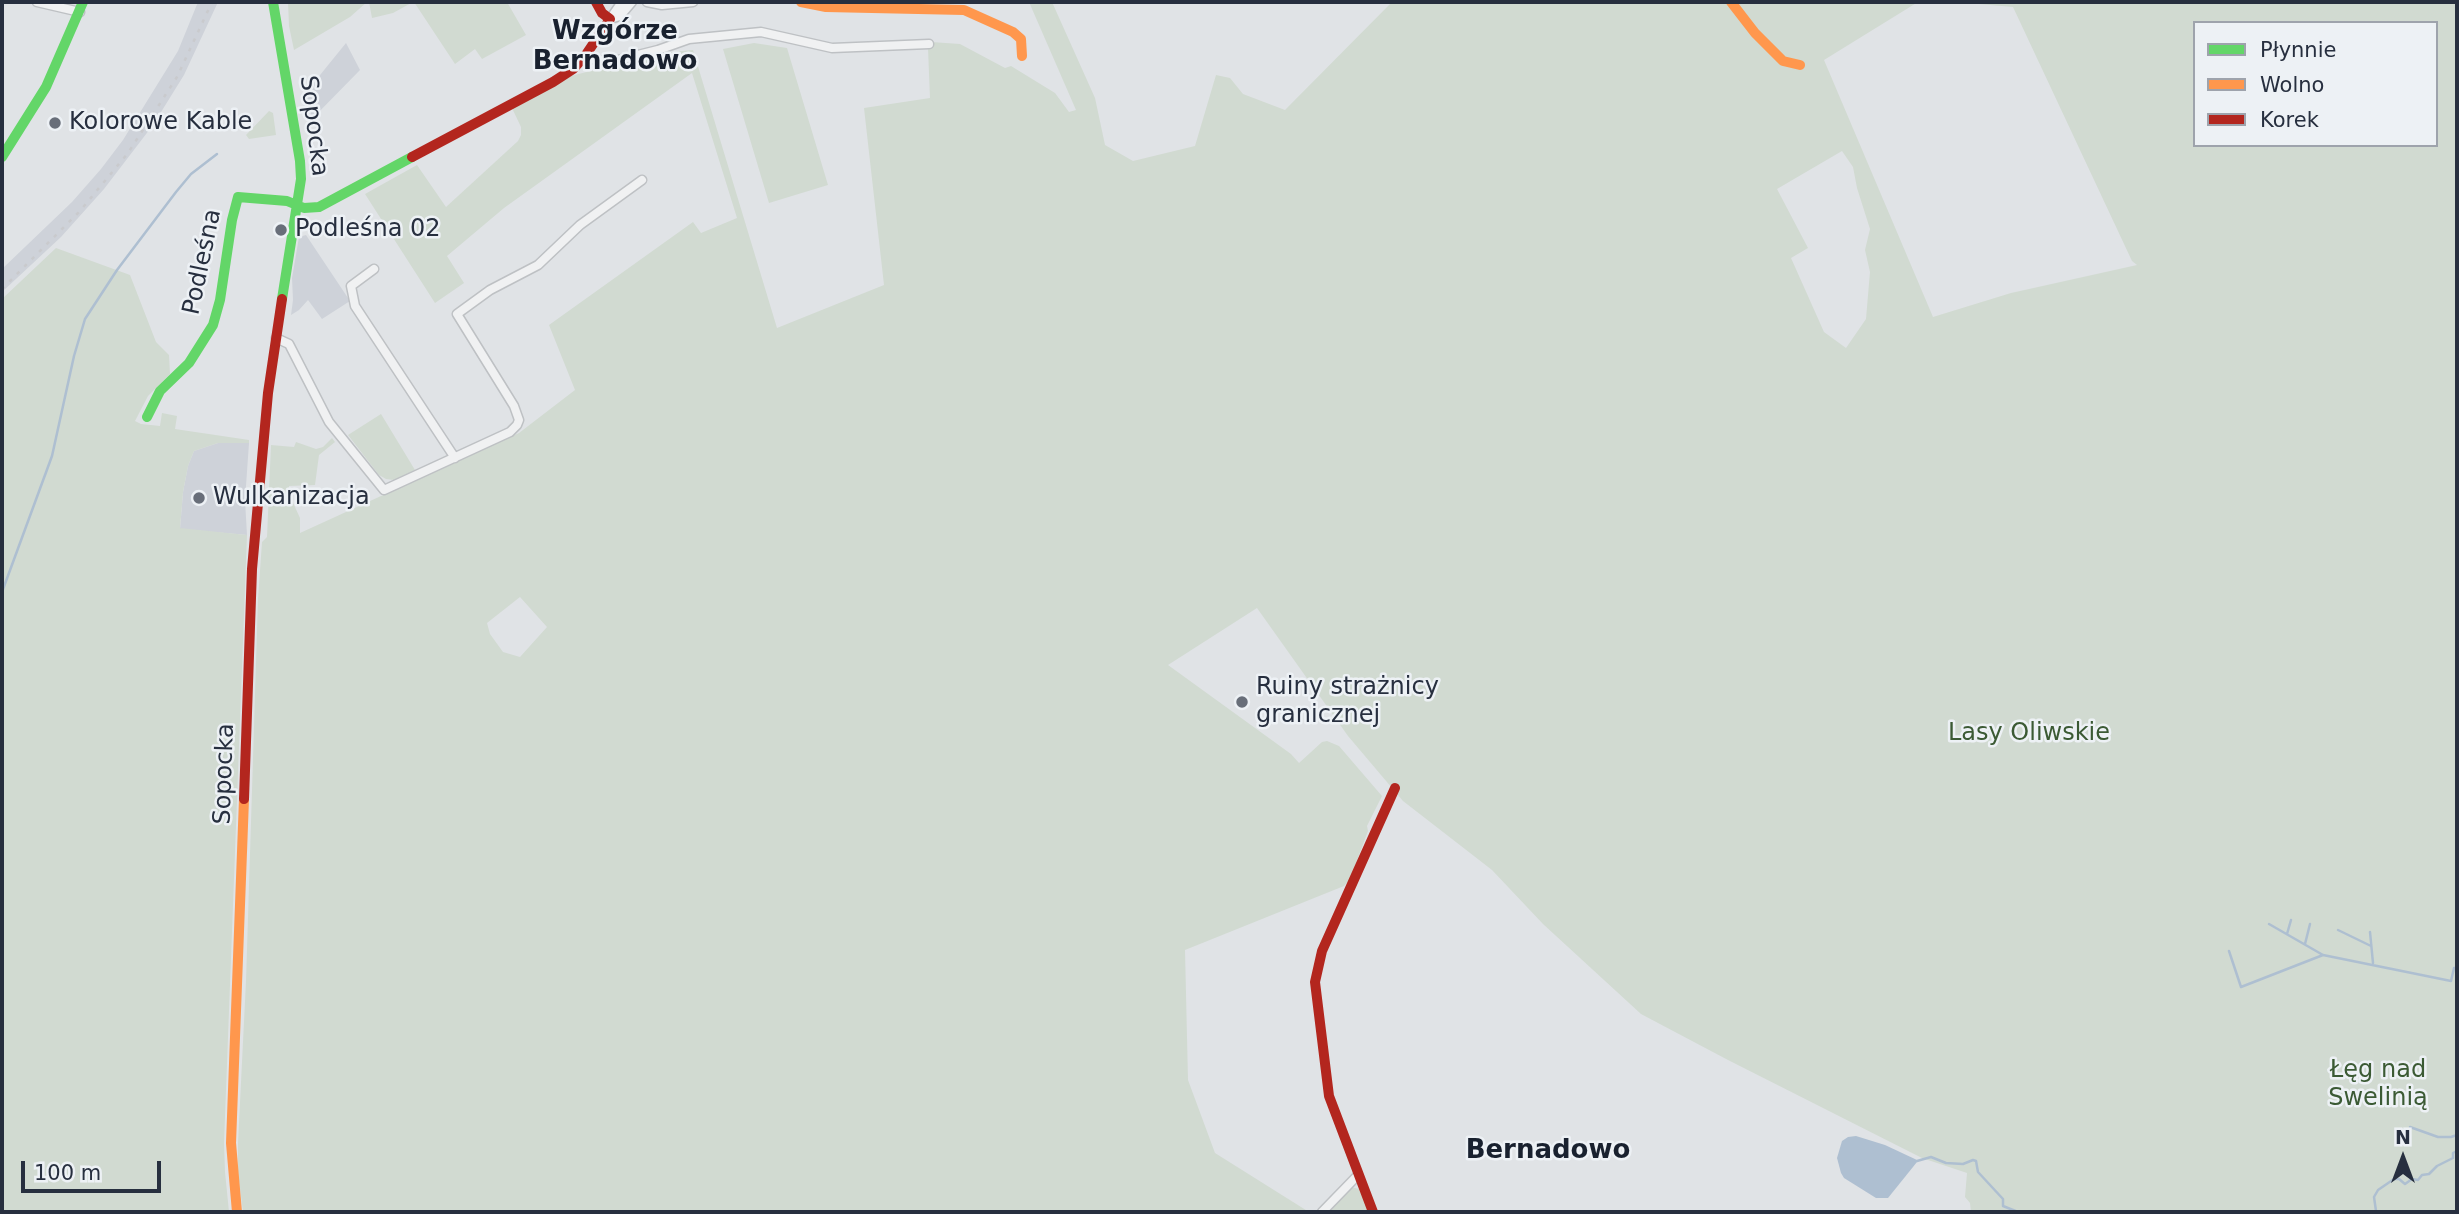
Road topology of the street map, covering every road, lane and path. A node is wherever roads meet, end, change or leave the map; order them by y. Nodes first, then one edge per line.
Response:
1 (37, 2) edge
2 (273, 2) edge
3 (596, 2) edge
4 (622, 2) edge
5 (632, 2) edge
6 (648, 2) edge
7 (693, 2) edge
8 (802, 2) edge
9 (1731, 2) edge
10 (677, 3) edge
11 (827, 4) edge
12 (914, 5) edge
13 (81, 7) edge
14 (610, 19) junction
15 (929, 44) dead end
16 (585, 56) junction
17 (1022, 56) dead end
18 (1800, 65) dead end
19 (2, 157) edge
20 (642, 180) dead end
21 (297, 206) junction
22 (374, 269) dead end
23 (275, 338) junction
24 (147, 417) dead end
25 (454, 458) junction
26 (1395, 788) dead end
27 (1357, 1176) junction
28 (237, 1212) edge
29 (1322, 1212) edge
30 (1373, 1212) edge

1 - 13 street
2 - 21 street, Sopocka
3 - 14 street
4 - 14 street
5 - 14 street
6 - 10 street
7 - 10 street
8 - 11 street
9 - 18 street
11 - 12 street
12 - 17 street
13 - 19 street
14 - 16 street
15 - 16 street
16 - 21 street
20 - 25 street
21 - 23 street, Sopocka
21 - 24 street, Podleśna
22 - 25 street
23 - 25 street
23 - 28 street, Sopocka
26 - 27 street
27 - 29 street
27 - 30 street

